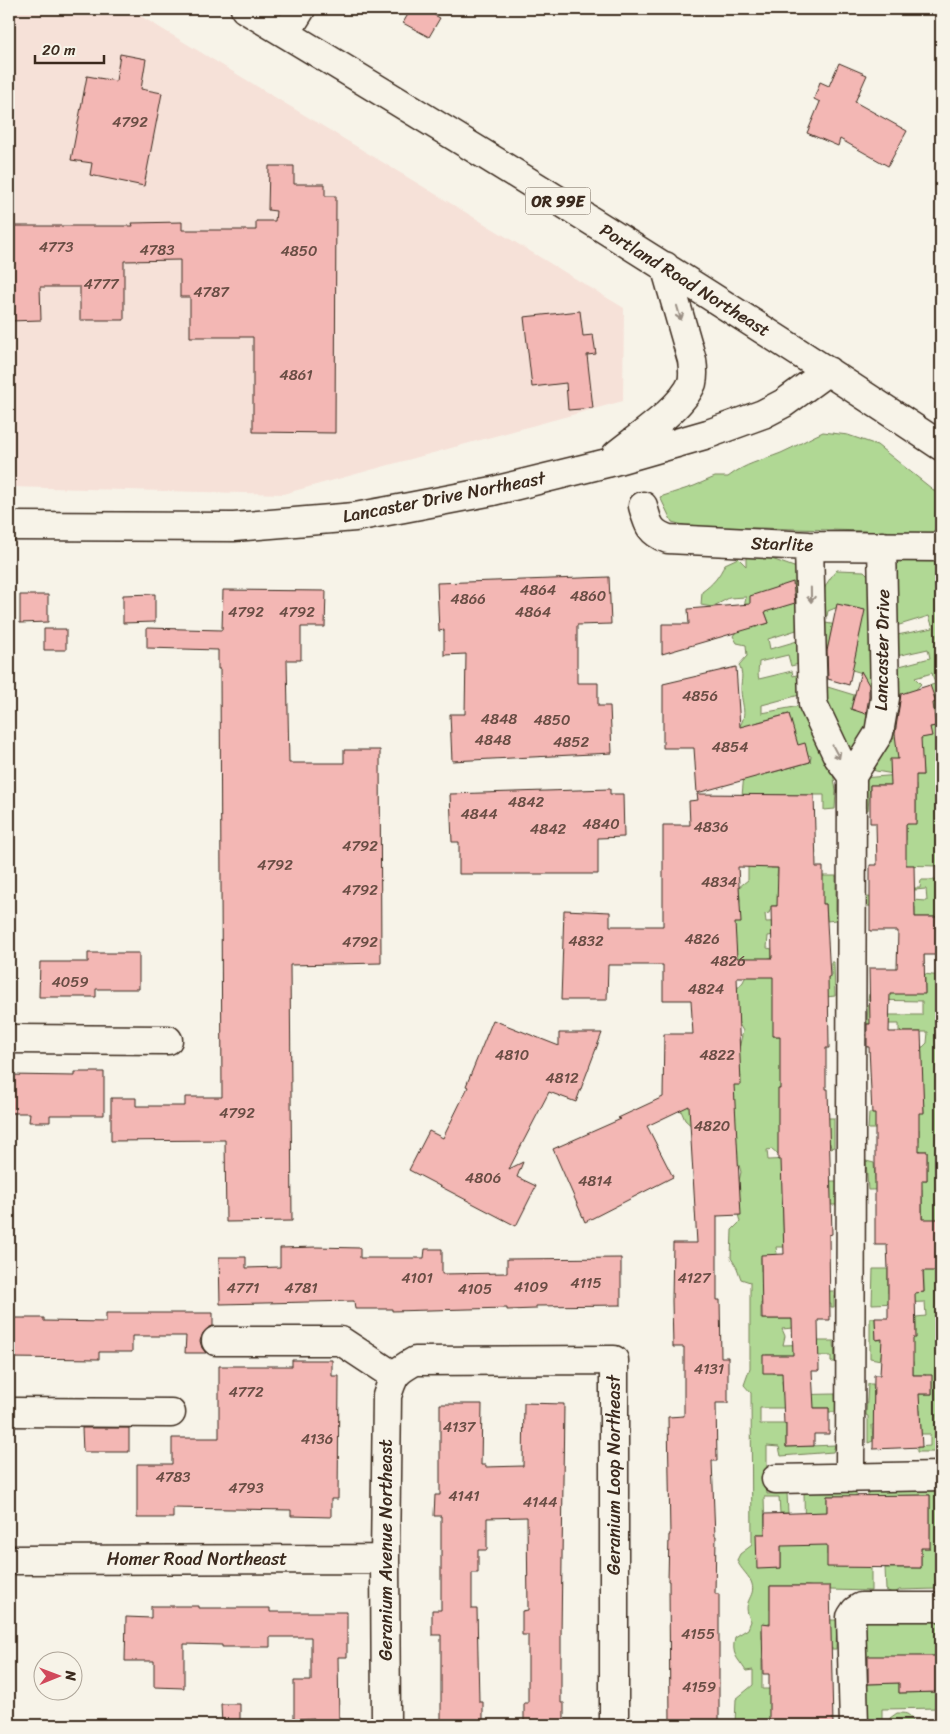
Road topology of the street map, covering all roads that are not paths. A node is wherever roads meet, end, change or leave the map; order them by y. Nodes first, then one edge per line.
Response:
1 (245, 9) edge
2 (301, 9) edge
3 (286, 33) junction
4 (665, 266) junction
5 (828, 371) junction
6 (941, 446) edge
7 (607, 463) junction
8 (643, 506) dead end
9 (9, 526) edge
10 (810, 546) junction
11 (882, 546) junction
12 (941, 548) edge
13 (852, 776) junction
14 (9, 1038) edge
15 (168, 1040) dead end
16 (216, 1341) dead end
17 (394, 1376) junction
18 (9, 1412) edge
19 (171, 1413) dead end
20 (941, 1476) edge
21 (850, 1478) junction
22 (776, 1479) dead end
23 (384, 1559) junction
24 (9, 1560) edge
25 (941, 1607) edge
26 (386, 1725) edge
27 (614, 1725) edge
28 (854, 1725) edge

1 - 3 street, Portland Road Northeast / OR 99E
2 - 3 street
3 - 4 street, Portland Road Northeast / OR 99E
4 - 5 street, Portland Road Northeast / OR 99E
4 -> 7 street
5 - 6 street, Portland Road Northeast / OR 99E
5 - 7 street, Lancaster Drive Northeast
7 - 9 street, Lancaster Drive Northeast
8 - 10 street, Starlite
10 - 11 street, Starlite
10 -> 13 street
11 - 12 street, Starlite
11 - 13 street, Lancaster Drive
13 - 21 street
14 - 15 street
16 - 17 street
17 - 23 street, Geranium Avenue Northeast
17 - 27 street, Geranium Loop Northeast
18 - 19 street
20 - 21 street
21 - 22 street
23 - 24 street, Homer Road Northeast
23 - 26 street, Geranium Avenue Northeast
25 - 28 street

